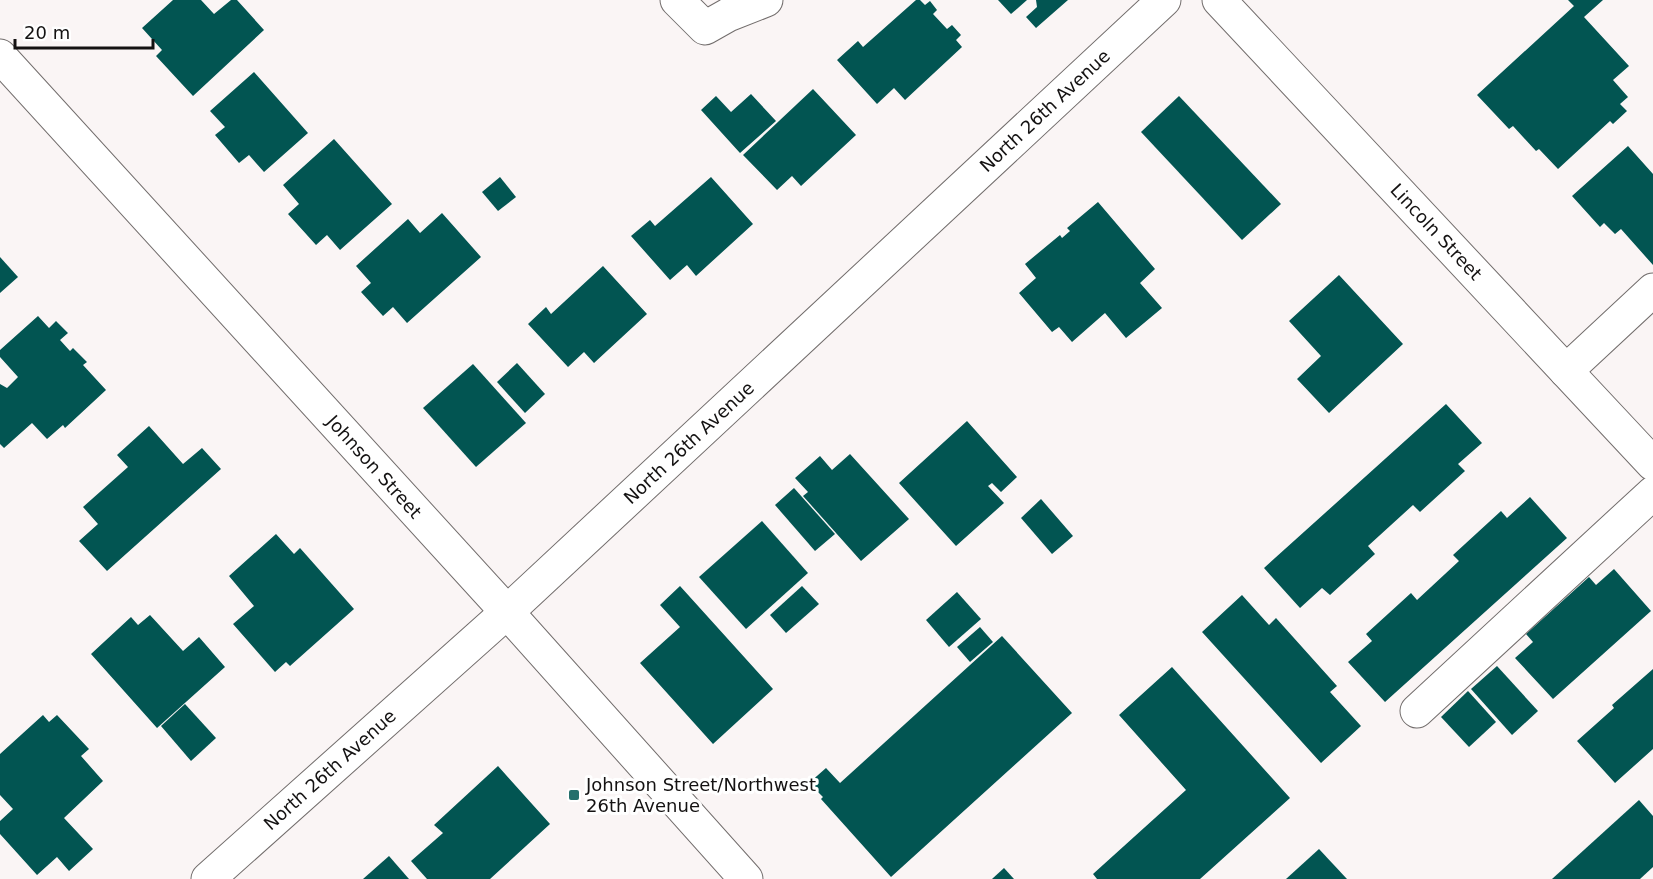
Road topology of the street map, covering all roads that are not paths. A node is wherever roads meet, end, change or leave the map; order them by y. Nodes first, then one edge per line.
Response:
1 (677, 0) edge
2 (766, 0) edge
3 (1164, 0) edge
4 (1219, 0) edge
5 (0, 56) edge
6 (1653, 290) edge
7 (1566, 371) junction
8 (1653, 464) edge
9 (1653, 493) edge
10 (507, 612) junction
11 (1417, 711) dead end
12 (208, 879) edge
13 (746, 879) edge

1 - 2 street
3 - 10 street, North 26th Avenue
4 - 7 street, Lincoln Street
5 - 10 street, Johnson Street
6 - 7 street
7 - 8 street, Lincoln Street
9 - 11 street
10 - 12 street, North 26th Avenue
10 - 13 street, Johnson Street

